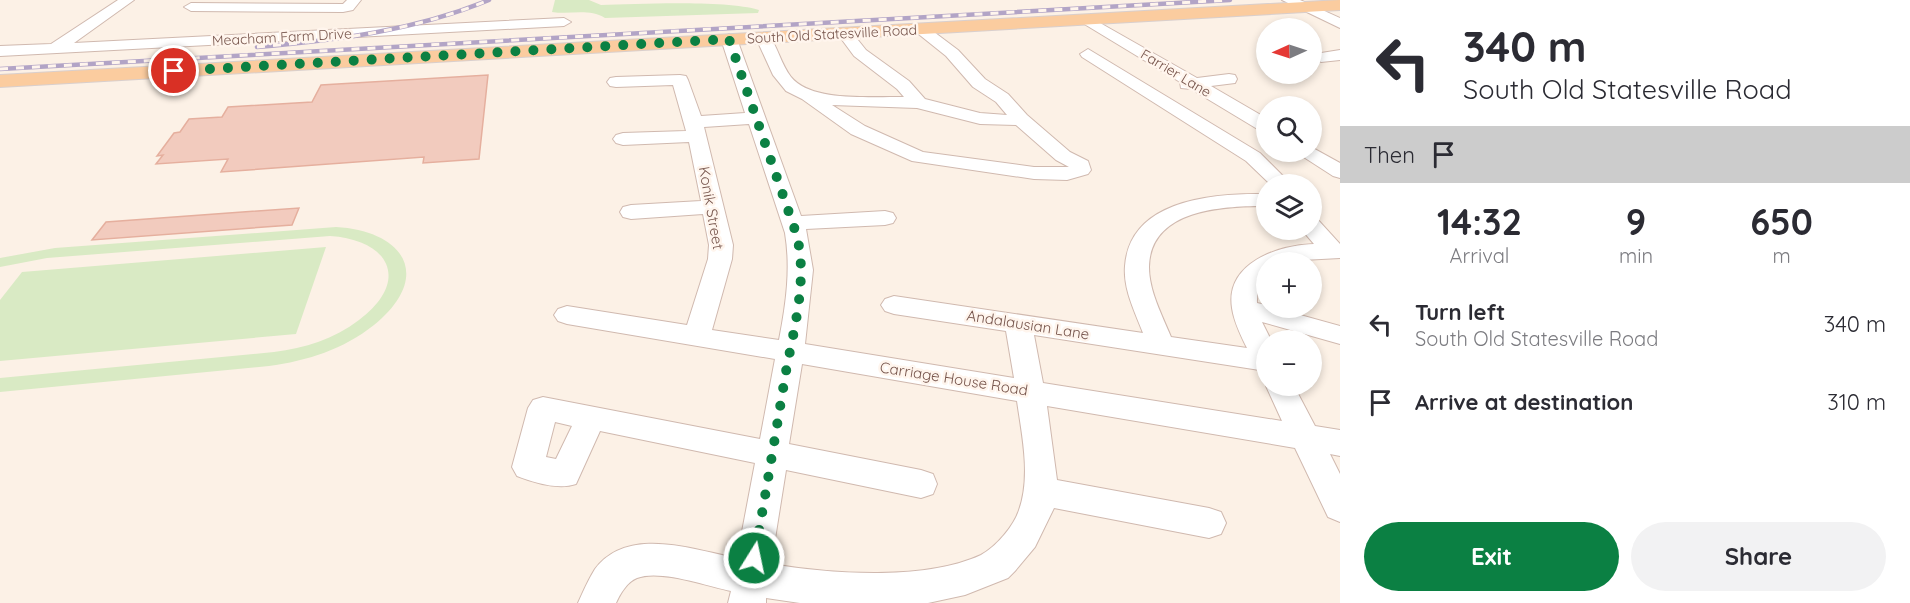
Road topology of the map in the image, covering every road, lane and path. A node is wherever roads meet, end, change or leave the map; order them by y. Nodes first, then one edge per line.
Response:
1 (127, 0) edge
2 (354, 0) edge
3 (1297, 3) edge
4 (1340, 5) edge
5 (189, 12) edge
6 (1086, 19) junction
7 (564, 22) dead end
8 (1340, 24) edge
9 (921, 29) junction
10 (845, 33) junction
11 (764, 38) junction
12 (729, 39) junction
13 (167, 43) junction
14 (55, 48) junction
15 (0, 51) edge
16 (1088, 54) dead end
17 (1340, 56) edge
18 (1322, 57) edge
19 (1229, 79) dead end
20 (0, 81) edge
21 (616, 82) dead end
22 (1192, 83) junction
23 (1144, 89) junction
24 (1112, 92) dead end
25 (807, 94) junction
26 (919, 103) junction
27 (756, 118) junction
28 (1020, 119) junction
29 (1256, 120) edge
30 (695, 129) junction
31 (623, 139) dead end
32 (1322, 160) edge
33 (1340, 172) edge
34 (1270, 174) edge
35 (1256, 200) edge
36 (713, 207) junction
37 (631, 212) dead end
38 (885, 218) dead end
39 (792, 223) junction
40 (1322, 237) edge
41 (1336, 251) edge
42 (1256, 270) edge
43 (894, 305) dead end
44 (1245, 308) junction
45 (567, 315) dead end
46 (1018, 324) junction
47 (1340, 335) edge
48 (697, 337) junction
49 (1256, 338) edge
50 (1161, 345) junction
51 (789, 352) junction
52 (1256, 358) edge
53 (1031, 392) junction
54 (1285, 396) edge
55 (591, 418) dead end
56 (1305, 437) junction
57 (1340, 443) edge
58 (772, 455) junction
59 (921, 484) dead end
60 (1040, 491) junction
61 (1340, 507) edge
62 (1209, 523) dead end
63 (749, 591) edge
64 (943, 597) edge
65 (597, 603) edge

1 - 14 street
2 - 5 street
3 - 4 main road, South Old Statesville Road
3 - 6 main road, South Old Statesville Road
3 - 8 street
5 - 13 street
6 - 9 main road, South Old Statesville Road
6 - 22 street, Farrier Lane
7 - 13 street, Meacham Farm Drive
9 - 10 main road, South Old Statesville Road
9 - 28 street
10 - 11 main road, South Old Statesville Road
10 - 26 street
11 - 12 main road, South Old Statesville Road
11 - 25 street
12 - 20 main road, South Old Statesville Road
12 - 27 street
13 - 14 street, Meacham Farm Drive
14 - 15 street, Meacham Farm Drive
16 - 23 street
17 - 18 street
19 - 22 street
21 - 30 street, Konik Street
22 - 23 street
22 - 29 street, Farrier Lane
23 - 24 street
23 - 34 street
25 - 26 street
25 - 28 street
26 - 28 street
27 - 30 street
27 - 39 street
30 - 31 street
30 - 36 street, Konik Street
32 - 33 street
35 - 50 street
36 - 37 street
36 - 48 street, Konik Street
38 - 39 street
39 - 51 street
40 - 41 street
42 - 44 street
43 - 46 street, Andalausian Lane
44 - 47 street
44 - 49 street
45 - 48 street, Carriage House Road
46 - 50 street, Andalausian Lane
46 - 53 street
48 - 51 street, Carriage House Road
50 - 52 street, Andalausian Lane
51 - 53 street, Carriage House Road
51 - 58 street
53 - 56 street, Carriage House Road
53 - 60 street
54 - 56 street
55 - 58 street
56 - 57 street, Carriage House Road
56 - 61 street
58 - 59 street
58 - 63 street
60 - 62 street
60 - 64 street
63 - 64 street
63 - 65 street

